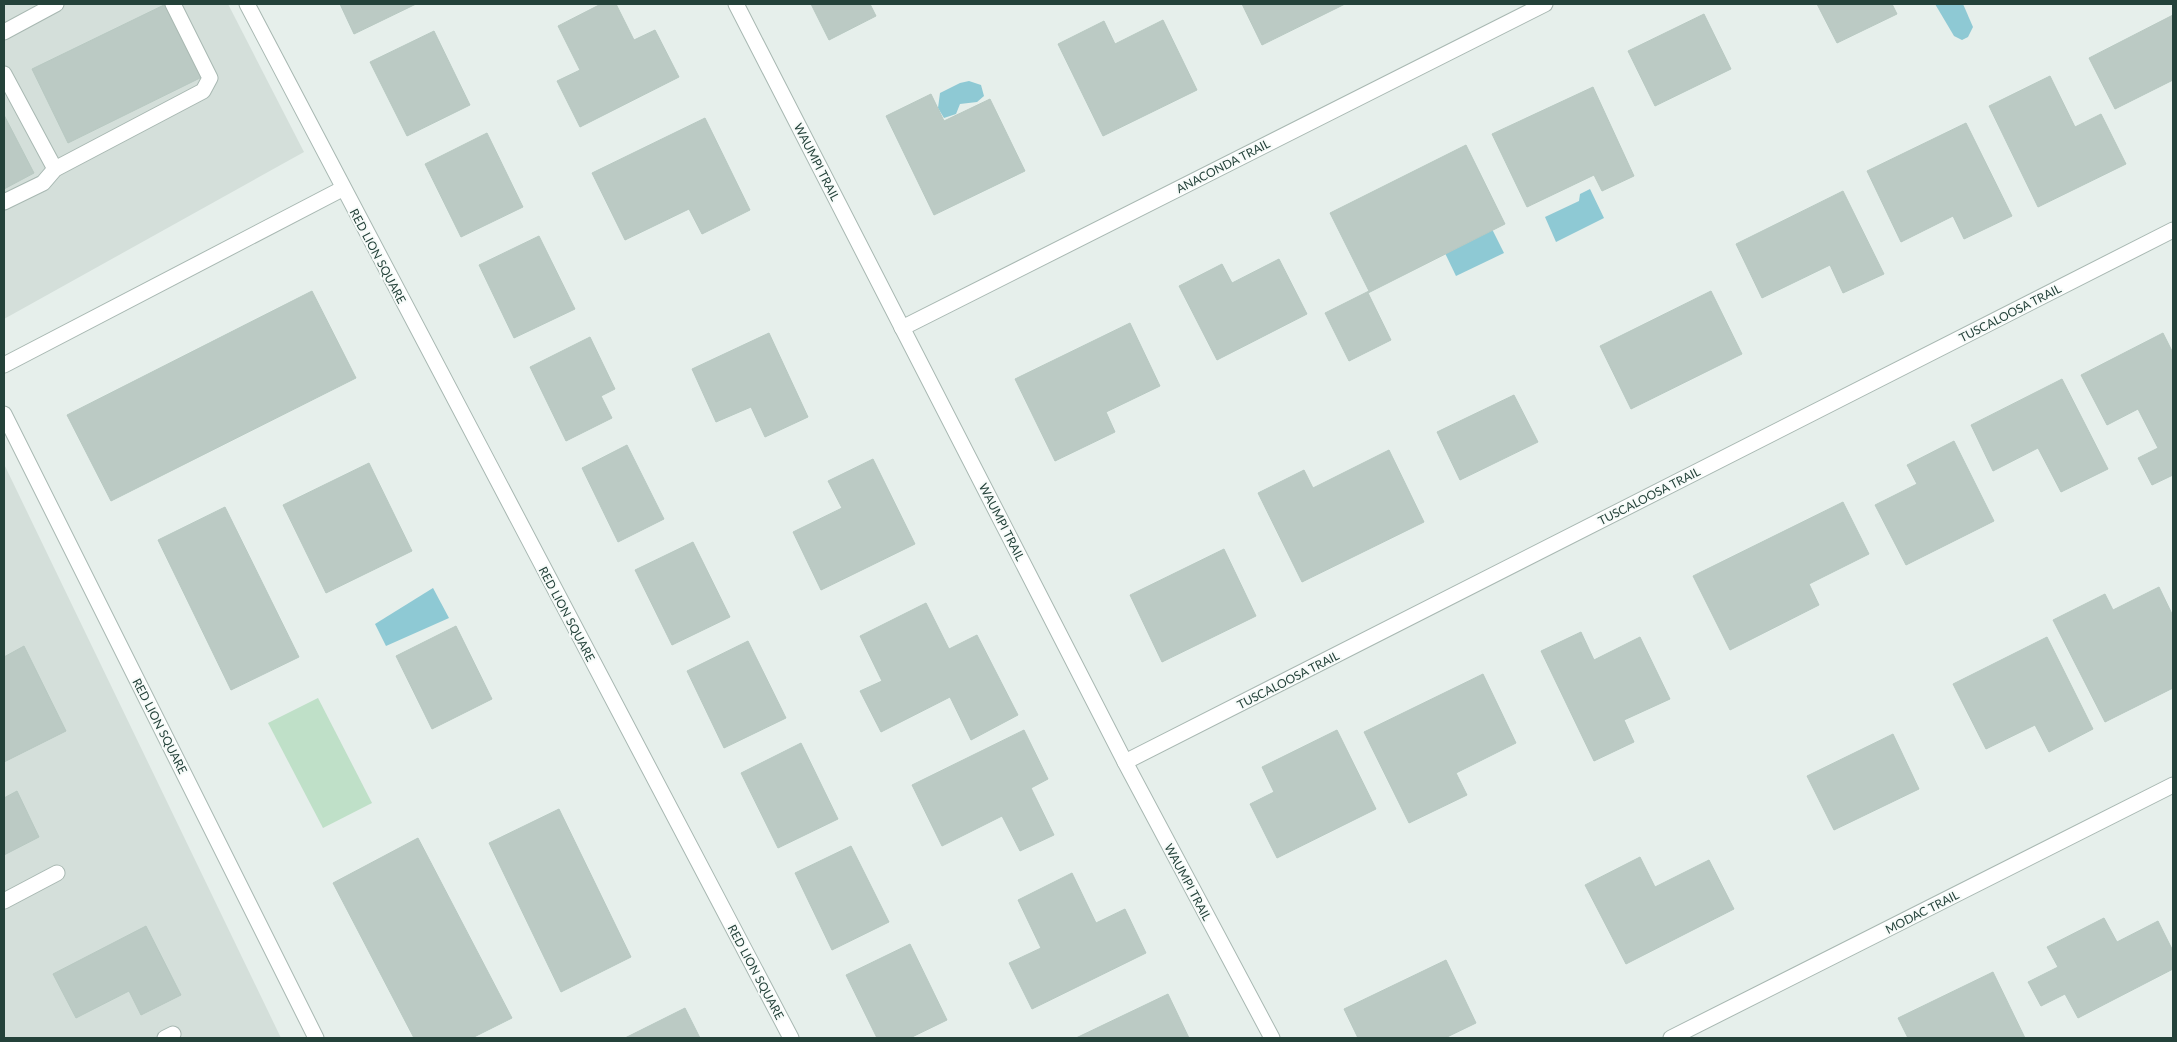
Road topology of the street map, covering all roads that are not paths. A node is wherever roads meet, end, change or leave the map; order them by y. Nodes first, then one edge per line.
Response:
1 (56, 4) edge
2 (173, 4) edge
3 (247, 4) edge
4 (736, 4) edge
5 (1545, 4) edge
6 (4, 32) edge
7 (4, 74) edge
8 (55, 169) junction
9 (342, 189) junction
10 (4, 202) edge
11 (2173, 230) edge
12 (902, 328) junction
13 (4, 365) edge
14 (4, 414) edge
15 (1125, 762) junction
16 (2173, 785) edge
17 (57, 873) dead end
18 (4, 902) edge
19 (316, 1038) edge
20 (791, 1038) edge
21 (1272, 1038) edge
22 (1671, 1038) edge

1 - 6 street
2 - 8 street
3 - 9 street, RED LION SQUARE
4 - 12 street, WAUMPI TRAIL
5 - 12 street, ANACONDA TRAIL
7 - 8 street
8 - 10 street
9 - 13 street
9 - 20 street, RED LION SQUARE
11 - 15 street, TUSCALOOSA TRAIL
12 - 15 street, WAUMPI TRAIL
14 - 19 street, RED LION SQUARE
15 - 21 street, WAUMPI TRAIL
16 - 22 street, MODAC TRAIL
17 - 18 street

